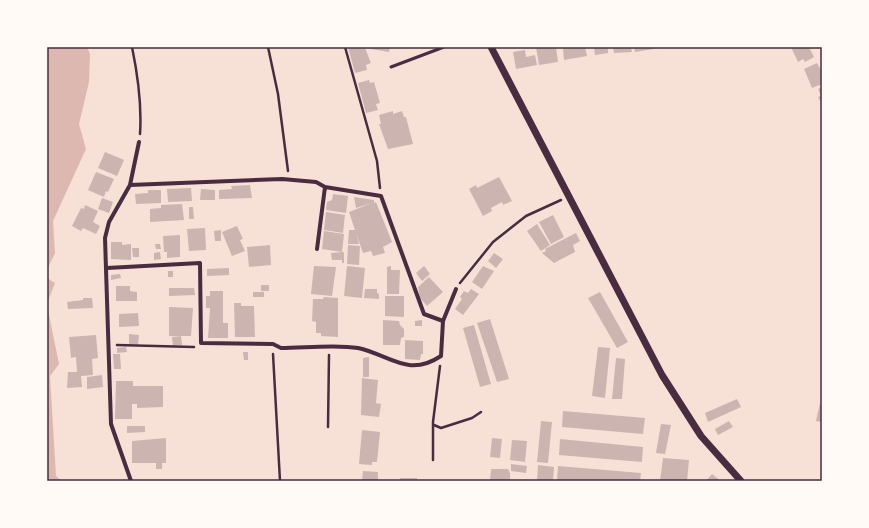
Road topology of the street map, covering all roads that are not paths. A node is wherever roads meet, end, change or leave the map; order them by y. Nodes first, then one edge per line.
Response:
1 (444, 47) edge
2 (491, 47) edge
3 (391, 67) dead end
4 (139, 142) road end
5 (130, 185) junction
6 (325, 187) junction
7 (317, 249) dead end
8 (107, 268) junction
9 (456, 289) road end
10 (443, 321) junction
11 (131, 481) edge
12 (741, 481) edge

1 - 3 lane
2 - 12 street
4 - 5 street
5 - 6 street
5 - 8 street
6 - 7 street
6 - 10 street
8 - 10 street
8 - 11 street
9 - 10 street

